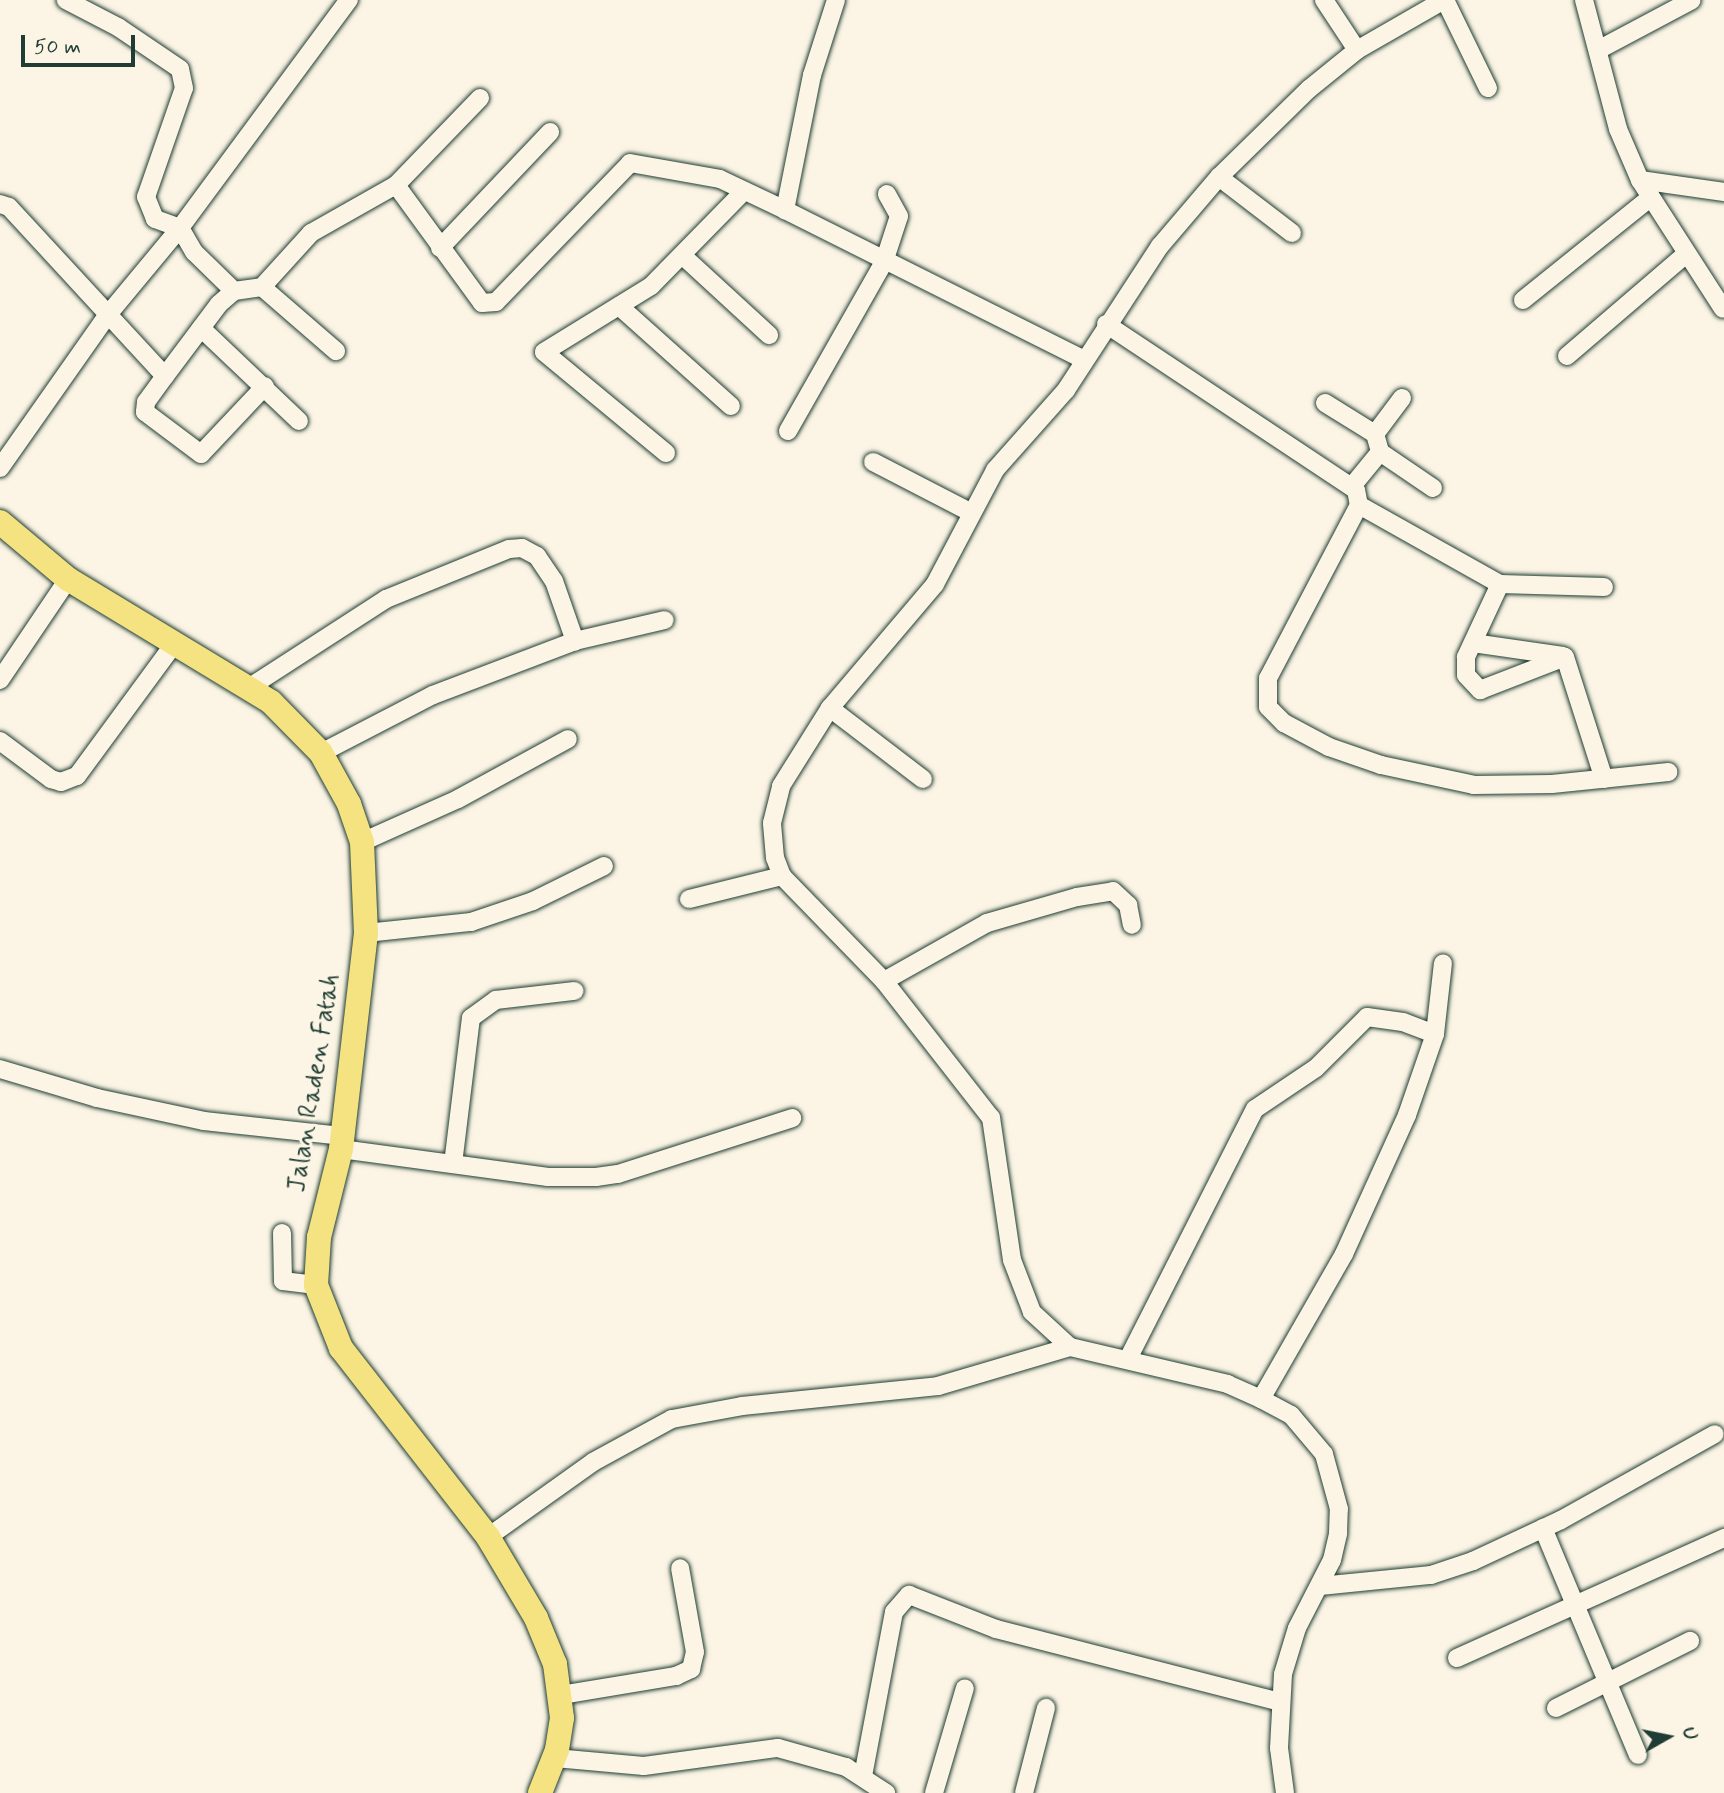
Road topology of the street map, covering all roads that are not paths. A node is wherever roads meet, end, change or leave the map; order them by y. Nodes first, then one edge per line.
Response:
1 (66, 0) edge
2 (349, 0) edge
3 (836, 0) edge
4 (1324, 0) edge
5 (1444, 0) edge
6 (1584, 0) edge
7 (1692, 0) edge
8 (1357, 50) junction
9 (1598, 50) junction
10 (1488, 88) dead end
11 (480, 97) dead end
12 (550, 132) dead end
13 (1219, 177) junction
14 (1640, 180) junction
15 (396, 185) junction
16 (744, 191) junction
17 (1724, 192) edge
18 (887, 194) dead end
19 (1650, 197) junction
20 (0, 204) edge
21 (785, 210) junction
22 (180, 228) junction
23 (1292, 233) dead end
24 (440, 248) junction
25 (1686, 254) junction
26 (683, 256) junction
27 (884, 262) junction
28 (262, 287) junction
29 (234, 291) junction
30 (1523, 300) dead end
31 (619, 306) junction
32 (1723, 309) edge
33 (106, 317) junction
34 (1106, 324) junction
35 (201, 328) junction
36 (769, 335) dead end
37 (336, 351) dead end
38 (1567, 356) dead end
39 (1084, 360) junction
40 (165, 376) junction
41 (265, 386) junction
42 (1402, 398) dead end
43 (1325, 403) dead end
44 (731, 406) dead end
45 (299, 421) dead end
46 (788, 431) dead end
47 (1375, 434) junction
48 (1380, 452) junction
49 (666, 453) dead end
50 (873, 462) dead end
51 (0, 468) edge
52 (1353, 485) junction
53 (1433, 488) dead end
54 (1359, 505) junction
55 (972, 513) junction
56 (0, 522) edge
57 (68, 579) junction
58 (1500, 584) junction
59 (1604, 587) dead end
60 (665, 620) dead end
61 (575, 641) junction
62 (1473, 643) junction
63 (174, 644) junction
64 (1565, 657) junction
65 (0, 680) edge
66 (250, 687) junction
67 (830, 708) junction
68 (568, 739) dead end
69 (0, 741) edge
70 (321, 753) junction
71 (1668, 772) dead end
72 (923, 779) dead end
73 (1604, 779) junction
74 (362, 842) junction
75 (604, 866) dead end
76 (782, 876) junction
77 (689, 899) dead end
78 (1132, 925) dead end
79 (366, 933) junction
80 (1443, 963) dead end
81 (884, 981) junction
82 (574, 991) dead end
83 (1435, 1034) junction
84 (0, 1069) edge
85 (792, 1118) dead end
86 (342, 1142) junction
87 (453, 1164) junction
88 (282, 1233) dead end
89 (316, 1285) junction
90 (1070, 1347) junction
91 (1128, 1359) junction
92 (1261, 1399) junction
93 (1715, 1434) dead end
94 (1543, 1528) junction
95 (488, 1537) junction
96 (1724, 1538) edge
97 (680, 1568) dead end
98 (1320, 1586) junction
99 (1575, 1606) junction
100 (1690, 1641) dead end
101 (1457, 1658) dead end
102 (1608, 1684) junction
103 (965, 1688) dead end
104 (561, 1695) junction
105 (1280, 1702) junction
106 (1046, 1708) dead end
107 (1556, 1708) dead end
108 (1638, 1755) dead end
109 (555, 1758) junction
110 (863, 1776) junction
111 (540, 1793) edge
112 (887, 1793) edge
113 (934, 1793) edge
114 (1024, 1793) edge
115 (1284, 1793) edge

1 - 22 street
2 - 22 street
3 - 21 street
4 - 8 street
5 - 8 street
5 - 10 street
6 - 9 street
7 - 9 street
8 - 13 street
9 - 14 street
11 - 15 street
12 - 24 street
13 - 23 street
13 - 34 street
14 - 17 street
14 - 19 street
15 - 24 street
15 - 28 street
16 - 21 street
16 - 24 street
16 - 26 street
18 - 27 street
19 - 25 street
19 - 30 street
20 - 33 street
21 - 27 street
22 - 29 street
22 - 33 street
25 - 32 street
25 - 38 street
26 - 31 street
26 - 36 street
27 - 39 street
27 - 46 street
28 - 29 street
28 - 37 street
29 - 35 street
31 - 44 street
31 - 49 street
33 - 40 street
33 - 51 street
34 - 39 street
34 - 52 street
35 - 40 street
35 - 41 street
39 - 55 street
40 - 41 street
41 - 45 street
42 - 47 street
43 - 47 street
47 - 48 street
48 - 52 street
48 - 53 street
50 - 55 street
52 - 54 street
54 - 58 street
54 - 73 street
55 - 67 street
56 - 57 highway, Jalan Raden Fatah
57 - 63 highway, Jalan Raden Fatah
57 - 65 street
58 - 59 street
58 - 62 street
60 - 61 street
61 - 66 street
61 - 70 street
62 - 64 street
62 - 64 street
63 - 66 highway, Jalan Raden Fatah
63 - 69 street
64 - 73 street
66 - 70 highway, Jalan Raden Fatah
67 - 72 street
67 - 76 street
68 - 74 street
70 - 74 highway, Jalan Raden Fatah
71 - 73 street
74 - 79 highway, Jalan Raden Fatah
75 - 79 street
76 - 77 street
76 - 81 street
78 - 81 street
79 - 86 highway, Jalan Raden Fatah
80 - 83 street
81 - 90 street
82 - 87 street
83 - 91 street
83 - 92 street
84 - 86 street
85 - 87 street
86 - 87 street
86 - 89 highway, Jalan Raden Fatah
88 - 89 street
89 - 95 highway, Jalan Raden Fatah
90 - 91 street
90 - 95 street
91 - 92 street
92 - 98 street
93 - 94 street
94 - 98 street
94 - 99 street
95 - 104 highway, Jalan Raden Fatah
96 - 99 street
97 - 104 street
98 - 105 street
99 - 101 street
99 - 102 street
100 - 102 street
102 - 107 street
102 - 108 street
103 - 113 street
104 - 109 highway, Jalan Raden Fatah
105 - 110 street
105 - 115 street
106 - 114 street
109 - 110 street
109 - 111 highway, Jalan Raden Fatah
110 - 112 street

